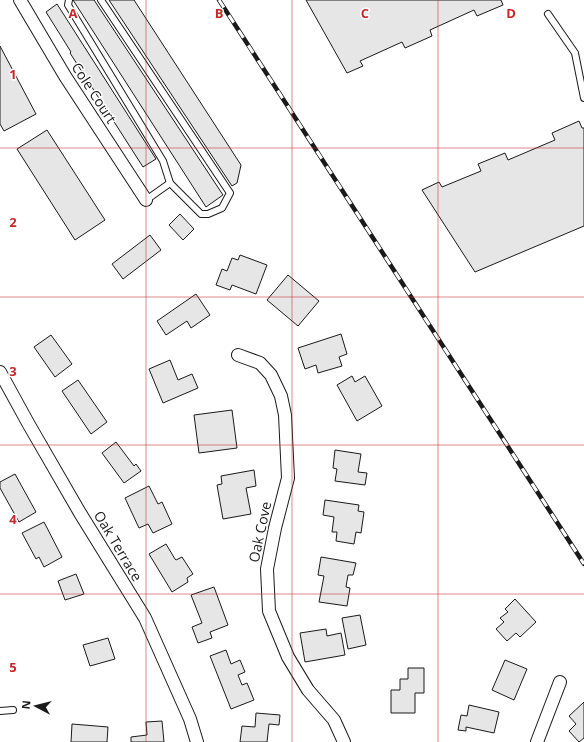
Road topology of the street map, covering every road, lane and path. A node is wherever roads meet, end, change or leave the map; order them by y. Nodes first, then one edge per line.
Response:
1 (20, 0) edge
2 (69, 0) edge
3 (101, 0) edge
4 (548, 14) dead end
5 (584, 98) edge
6 (170, 183) junction
7 (146, 200) joint
8 (238, 355) dead end
9 (0, 372) edge
10 (560, 682) dead end
11 (13, 710) dead end
12 (0, 711) edge
13 (197, 742) edge
14 (344, 742) edge
15 (537, 742) edge

1 - 7 street, Cole Court
2 - 6 lane
3 - 6 lane
4 - 5 lane
6 - 7 lane
8 - 14 street, Oak Cove
9 - 13 street, Oak Terrace
10 - 15 street
11 - 12 lane

